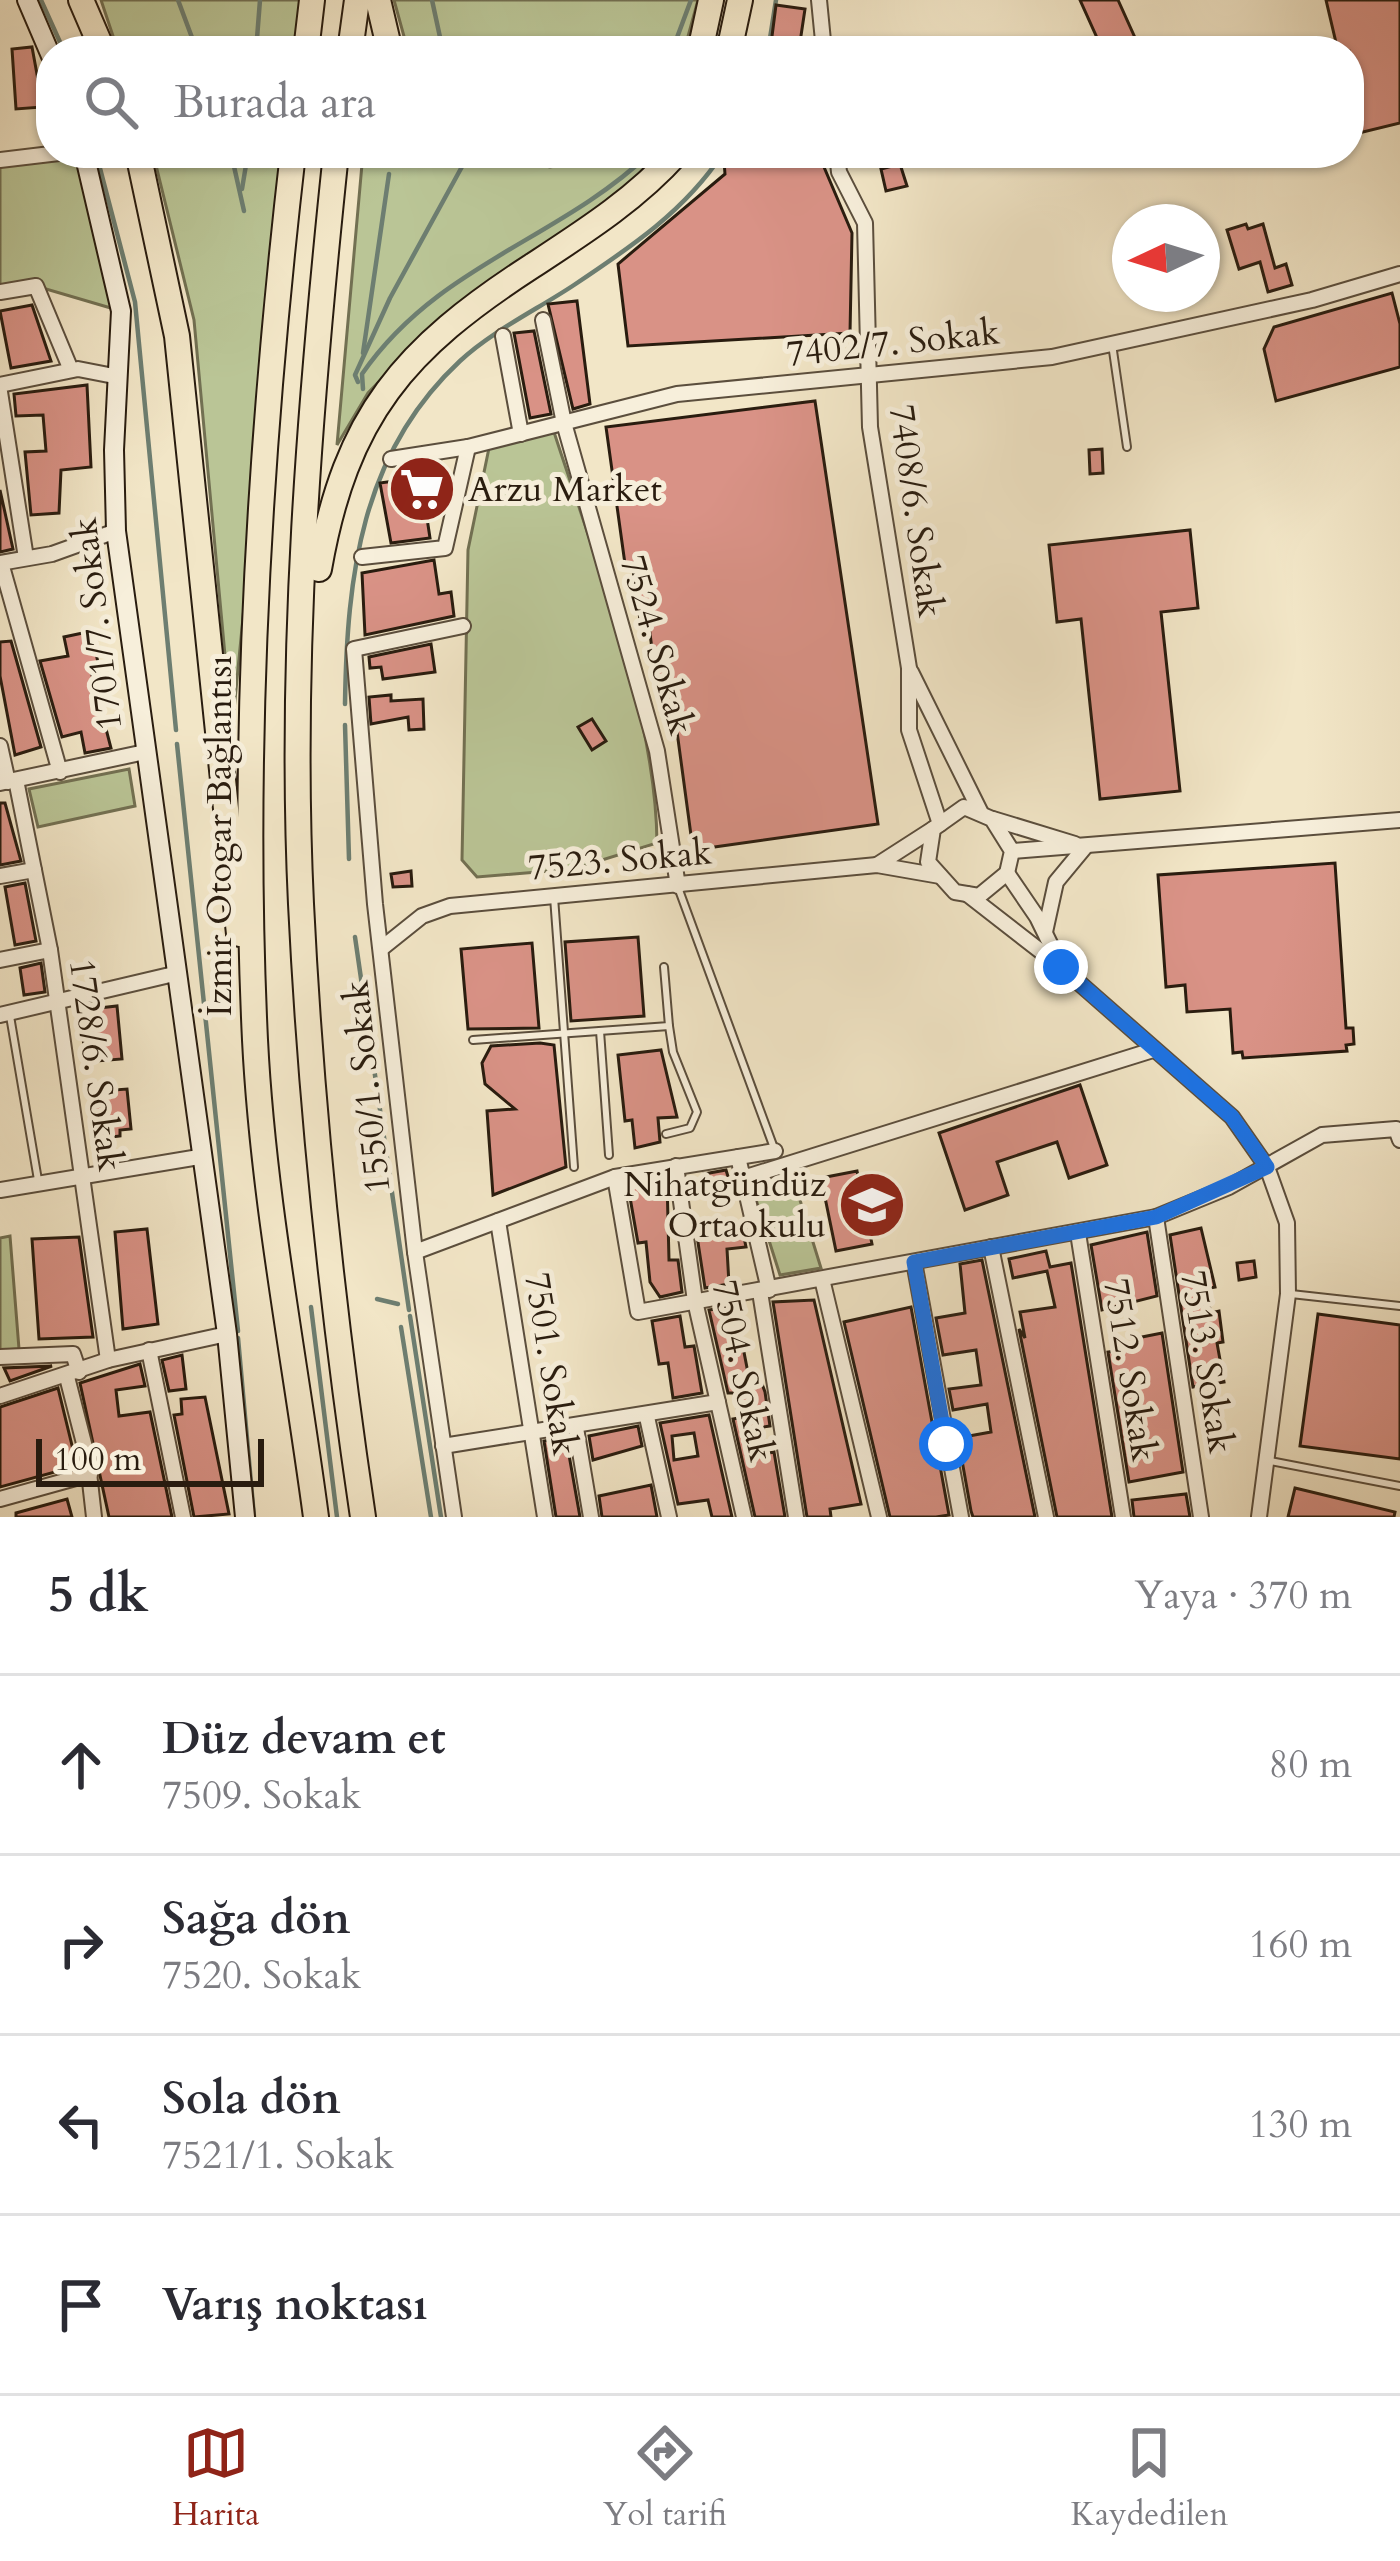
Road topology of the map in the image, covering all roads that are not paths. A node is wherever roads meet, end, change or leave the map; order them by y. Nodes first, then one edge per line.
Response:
1 (26, 0) edge
2 (81, 0) edge
3 (312, 0) edge
4 (357, 0) edge
5 (378, 0) edge
6 (711, 0) edge
7 (740, 0) edge
8 (819, 0) edge
9 (42, 36) edge
10 (97, 36) edge
11 (308, 36) edge
12 (352, 36) edge
13 (386, 36) edge
14 (703, 36) edge
15 (732, 36) edge
16 (823, 36) edge
17 (36, 156) edge
18 (0, 160) edge
19 (87, 168) edge
20 (141, 168) edge
21 (291, 168) edge
22 (334, 168) edge
23 (661, 168) edge
24 (838, 168) edge
25 (1400, 274) edge
26 (0, 292) edge
27 (543, 320) dead end
28 (503, 336) dead end
29 (1112, 343) junction
30 (71, 370) junction
31 (118, 377) junction
32 (868, 378) junction
33 (0, 388) edge
34 (563, 423) junction
35 (521, 434) junction
36 (467, 447) junction
37 (1127, 447) dead end
38 (391, 459) dead end
39 (116, 530) junction
40 (362, 557) dead end
41 (26, 558) junction
42 (0, 563) edge
43 (463, 626) dead end
44 (302, 666) junction
45 (909, 668) junction
46 (0, 746) edge
47 (145, 752) junction
48 (60, 772) junction
49 (8, 782) edge
50 (986, 816) junction
51 (1400, 820) edge
52 (937, 826) junction
53 (1085, 848) junction
54 (1012, 851) junction
55 (877, 865) junction
56 (34, 870) junction
57 (1007, 873) junction
58 (0, 876) edge
59 (940, 876) junction
60 (678, 886) junction
61 (967, 894) junction
62 (554, 897) junction
63 (1045, 934) junction
64 (382, 948) junction
65 (50, 950) junction
66 (0, 960) edge
67 (1061, 967) junction
68 (664, 968) dead end
69 (174, 974) junction
70 (56, 999) junction
71 (5, 1013) edge
72 (669, 1026) junction
73 (600, 1030) junction
74 (564, 1033) junction
75 (473, 1040) dead end
76 (255, 1043) junction
77 (1153, 1050) junction
78 (1399, 1132) edge
79 (666, 1134) dead end
80 (776, 1151) joint
81 (609, 1155) dead end
82 (199, 1157) junction
83 (738, 1157) junction
84 (676, 1166) junction
85 (574, 1167) dead end
86 (1267, 1167) junction
87 (81, 1174) junction
88 (615, 1177) junction
89 (743, 1178) junction
90 (38, 1183) junction
91 (0, 1190) edge
92 (1156, 1217) junction
93 (498, 1221) junction
94 (1078, 1233) junction
95 (991, 1247) junction
96 (416, 1252) junction
97 (914, 1262) junction
98 (822, 1279) junction
99 (765, 1291) junction
100 (1288, 1294) junction
101 (695, 1301) junction
102 (1400, 1306) edge
103 (226, 1334) junction
104 (149, 1350) junction
105 (0, 1358) edge
106 (108, 1360) junction
107 (73, 1374) junction
108 (0, 1396) edge
109 (718, 1402) junction
110 (647, 1417) junction
111 (576, 1428) junction
112 (531, 1433) junction
113 (443, 1446) junction
114 (1267, 1460) junction
115 (90, 1474) junction
116 (1400, 1486) edge
117 (0, 1498) edge
118 (94, 1517) edge
119 (183, 1517) edge
120 (245, 1517) edge
121 (316, 1517) edge
122 (363, 1517) edge
123 (454, 1517) edge
124 (545, 1517) edge
125 (591, 1517) edge
126 (669, 1517) edge
127 (744, 1517) edge
128 (796, 1517) edge
129 (879, 1517) edge
130 (961, 1517) edge
131 (1046, 1517) edge
132 (1123, 1517) edge
133 (1201, 1517) edge
134 (1259, 1517) edge

1 - 9 street
2 - 10 highway
3 - 11 highway
4 - 12 highway
5 - 13 highway
6 - 14 highway
7 - 15 highway
8 - 16 street
17 - 18 street
19 - 31 street, 1701/7. Sokak
20 - 76 highway
21 - 76 highway, İzmir Otogar Bağlantısı
22 - 44 highway
23 - 44 highway
24 - 32 street, 7408/6. Sokak
25 - 29 street, 7402/7. Sokak
26 - 30 street
27 - 34 street, 7524. Sokak
28 - 35 street
29 - 32 street, 7402/7. Sokak
29 - 37 lane
30 - 31 street
30 - 33 street
31 - 39 street, 1701/7. Sokak
32 - 34 street, 7402/7. Sokak
32 - 45 street, 7408/6. Sokak
33 - 41 street
34 - 35 street, 7402/7. Sokak
34 - 60 street, 7524. Sokak
35 - 36 street, 7402/7. Sokak
36 - 38 street, 7402/7. Sokak
36 - 40 street
39 - 41 street
39 - 47 street, 1701/7. Sokak
41 - 42 street
42 - 48 street
43 - 64 street, 1550/1. Sokak
44 - 122 highway
45 - 50 street
45 - 52 street
46 - 49 street, 1728/6. Sokak
47 - 48 street
47 - 69 street, 1701/7. Sokak
48 - 49 street
49 - 56 street, 1728/6. Sokak
50 - 52 street
50 - 53 street
50 - 54 street
51 - 53 street
52 - 55 street
52 - 59 street
53 - 54 street
53 - 63 street
54 - 57 street
55 - 59 street
55 - 60 street, 7523. Sokak
56 - 58 street
56 - 65 street, 1728/6. Sokak
57 - 61 street
57 - 63 street
59 - 61 street
60 - 62 street, 7523. Sokak
60 - 80 lane
61 - 67 street
62 - 64 street, 7523. Sokak
62 - 74 lane
63 - 67 street
64 - 96 street, 1550/1. Sokak
65 - 66 street
65 - 70 street, 1728/6. Sokak
67 - 77 street
68 - 72 lane
69 - 70 street
69 - 82 street, 1701/7. Sokak
70 - 71 street
70 - 87 street, 1728/6. Sokak
71 - 90 lane
72 - 73 lane
72 - 79 lane
73 - 74 lane
73 - 81 lane
74 - 75 lane
74 - 85 lane
76 - 121 highway, İzmir Otogar Bağlantısı
77 - 86 street
77 - 89 street
78 - 86 street
80 - 83 street
82 - 87 street
82 - 103 street, 1701/7. Sokak
83 - 84 street
83 - 89 street
84 - 88 street
84 - 101 street, 7504. Sokak
86 - 92 street
86 - 100 street
87 - 90 street
87 - 106 street, 1728/6. Sokak
88 - 93 street
88 - 101 street
89 - 99 street
90 - 91 street
92 - 94 street
92 - 133 street, 7513. Sokak
93 - 96 street
93 - 112 street, 7501. Sokak
94 - 95 street
94 - 132 street, 7512. Sokak
95 - 97 street
95 - 131 street
96 - 113 street, 1550/1. Sokak
97 - 98 street
97 - 130 street
98 - 99 street
98 - 129 street
99 - 101 street
99 - 128 street
100 - 102 lane
100 - 114 street
101 - 109 street, 7504. Sokak
103 - 104 street
103 - 120 street, 1701/7. Sokak
104 - 106 street
104 - 119 street
105 - 107 street
106 - 107 street
107 - 108 street
107 - 115 street
109 - 110 street
109 - 127 street, 7504. Sokak
110 - 111 street
110 - 126 street
111 - 112 street
111 - 125 street
112 - 113 street
112 - 124 street, 7501. Sokak
113 - 123 street, 1550/1. Sokak
114 - 116 lane
114 - 134 street
115 - 117 street
115 - 118 street

